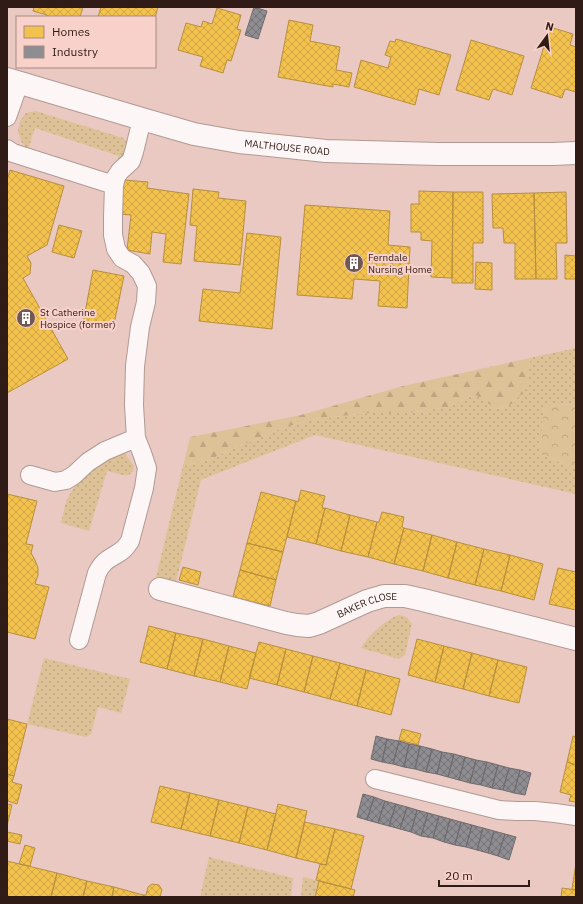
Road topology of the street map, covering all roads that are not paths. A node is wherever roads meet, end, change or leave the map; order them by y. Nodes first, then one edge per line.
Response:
1 (13, 81) edge
2 (7, 117) edge
3 (142, 119) junction
4 (7, 149) edge
5 (576, 153) edge
6 (114, 185) junction
7 (136, 438) junction
8 (30, 475) dead end
9 (160, 589) dead end
10 (576, 639) edge
11 (79, 640) dead end
12 (375, 779) dead end
13 (576, 816) edge

1 - 2 lane
1 - 3 street, MALTHOUSE ROAD
3 - 5 street, MALTHOUSE ROAD
3 - 6 lane
4 - 6 lane
6 - 7 lane
7 - 8 lane
7 - 11 lane
9 - 10 street, BAKER CLOSE
12 - 13 lane

